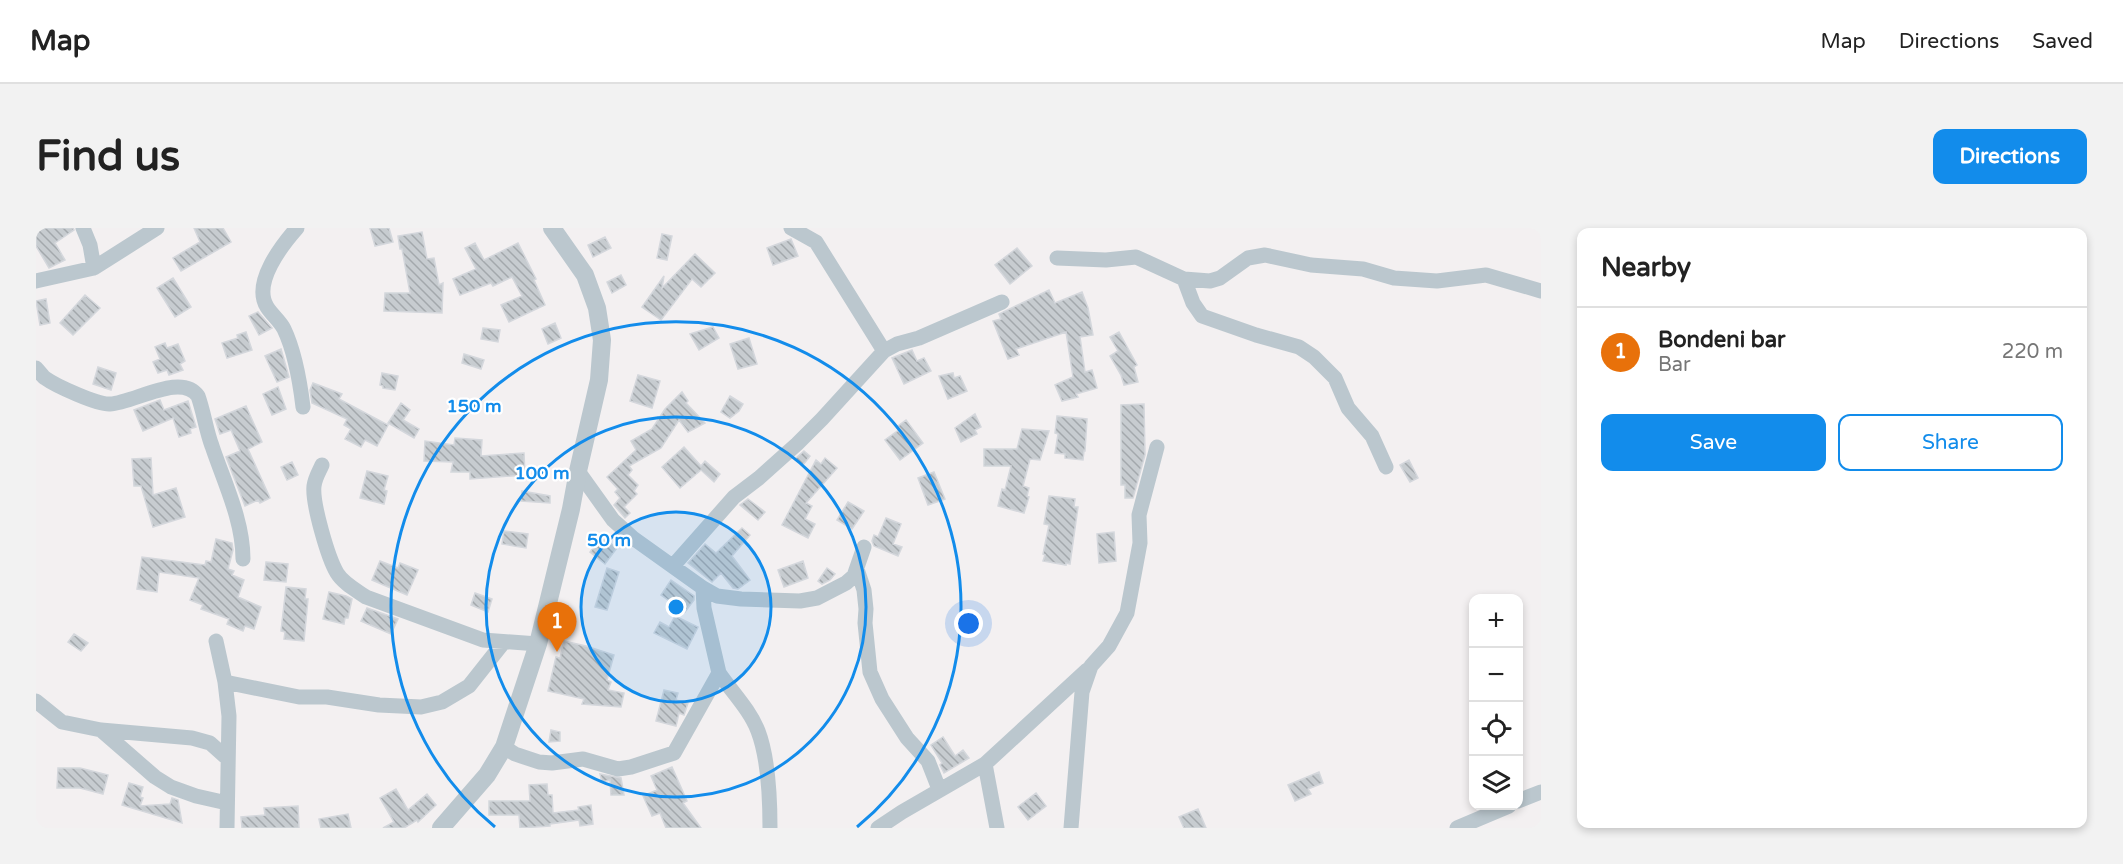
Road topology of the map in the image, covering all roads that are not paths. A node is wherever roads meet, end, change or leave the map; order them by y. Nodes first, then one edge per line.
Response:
1 (83, 228) edge
2 (157, 228) edge
3 (297, 228) edge
4 (552, 228) edge
5 (791, 228) edge
6 (1057, 258) dead end
7 (94, 268) junction
8 (1184, 279) junction
9 (36, 281) edge
10 (1541, 291) edge
11 (1002, 302) dead end
12 (884, 351) junction
13 (36, 368) edge
14 (303, 407) dead end
15 (1157, 447) dead end
16 (322, 465) dead end
17 (1386, 467) dead end
18 (578, 471) junction
19 (864, 547) dead end
20 (243, 559) dead end
21 (673, 566) junction
22 (857, 569) junction
23 (703, 588) junction
24 (216, 641) dead end
25 (503, 643) junction
26 (538, 644) junction
27 (1091, 666) junction
28 (719, 674) junction
29 (225, 682) junction
30 (36, 701) edge
31 (100, 730) junction
32 (504, 747) junction
33 (228, 759) junction
34 (985, 764) junction
35 (939, 789) junction
36 (1541, 792) edge
37 (1523, 799) edge
38 (227, 803) junction
39 (1500, 810) edge
40 (227, 828) edge
41 (441, 828) edge
42 (770, 828) edge
43 (878, 828) edge
44 (997, 828) edge
45 (1071, 828) edge
46 (1457, 828) edge

1 - 7 street
2 - 7 street
3 - 14 street
4 - 18 street
5 - 12 street
6 - 8 street
7 - 9 street
8 - 10 street
8 - 17 street
11 - 12 street
12 - 21 street
13 - 20 street
15 - 27 street
16 - 25 street
18 - 21 street
18 - 26 street
19 - 22 street
21 - 23 street
22 - 23 street
22 - 35 street
23 - 28 street
24 - 29 street
25 - 26 street
25 - 29 street
26 - 32 street
27 - 34 street
27 - 45 street
28 - 32 street
28 - 42 street
29 - 33 street
30 - 31 street
31 - 33 street
31 - 38 street
32 - 41 street
33 - 38 street
34 - 35 street
34 - 44 street
35 - 43 street
36 - 37 street
38 - 40 street
39 - 46 street

